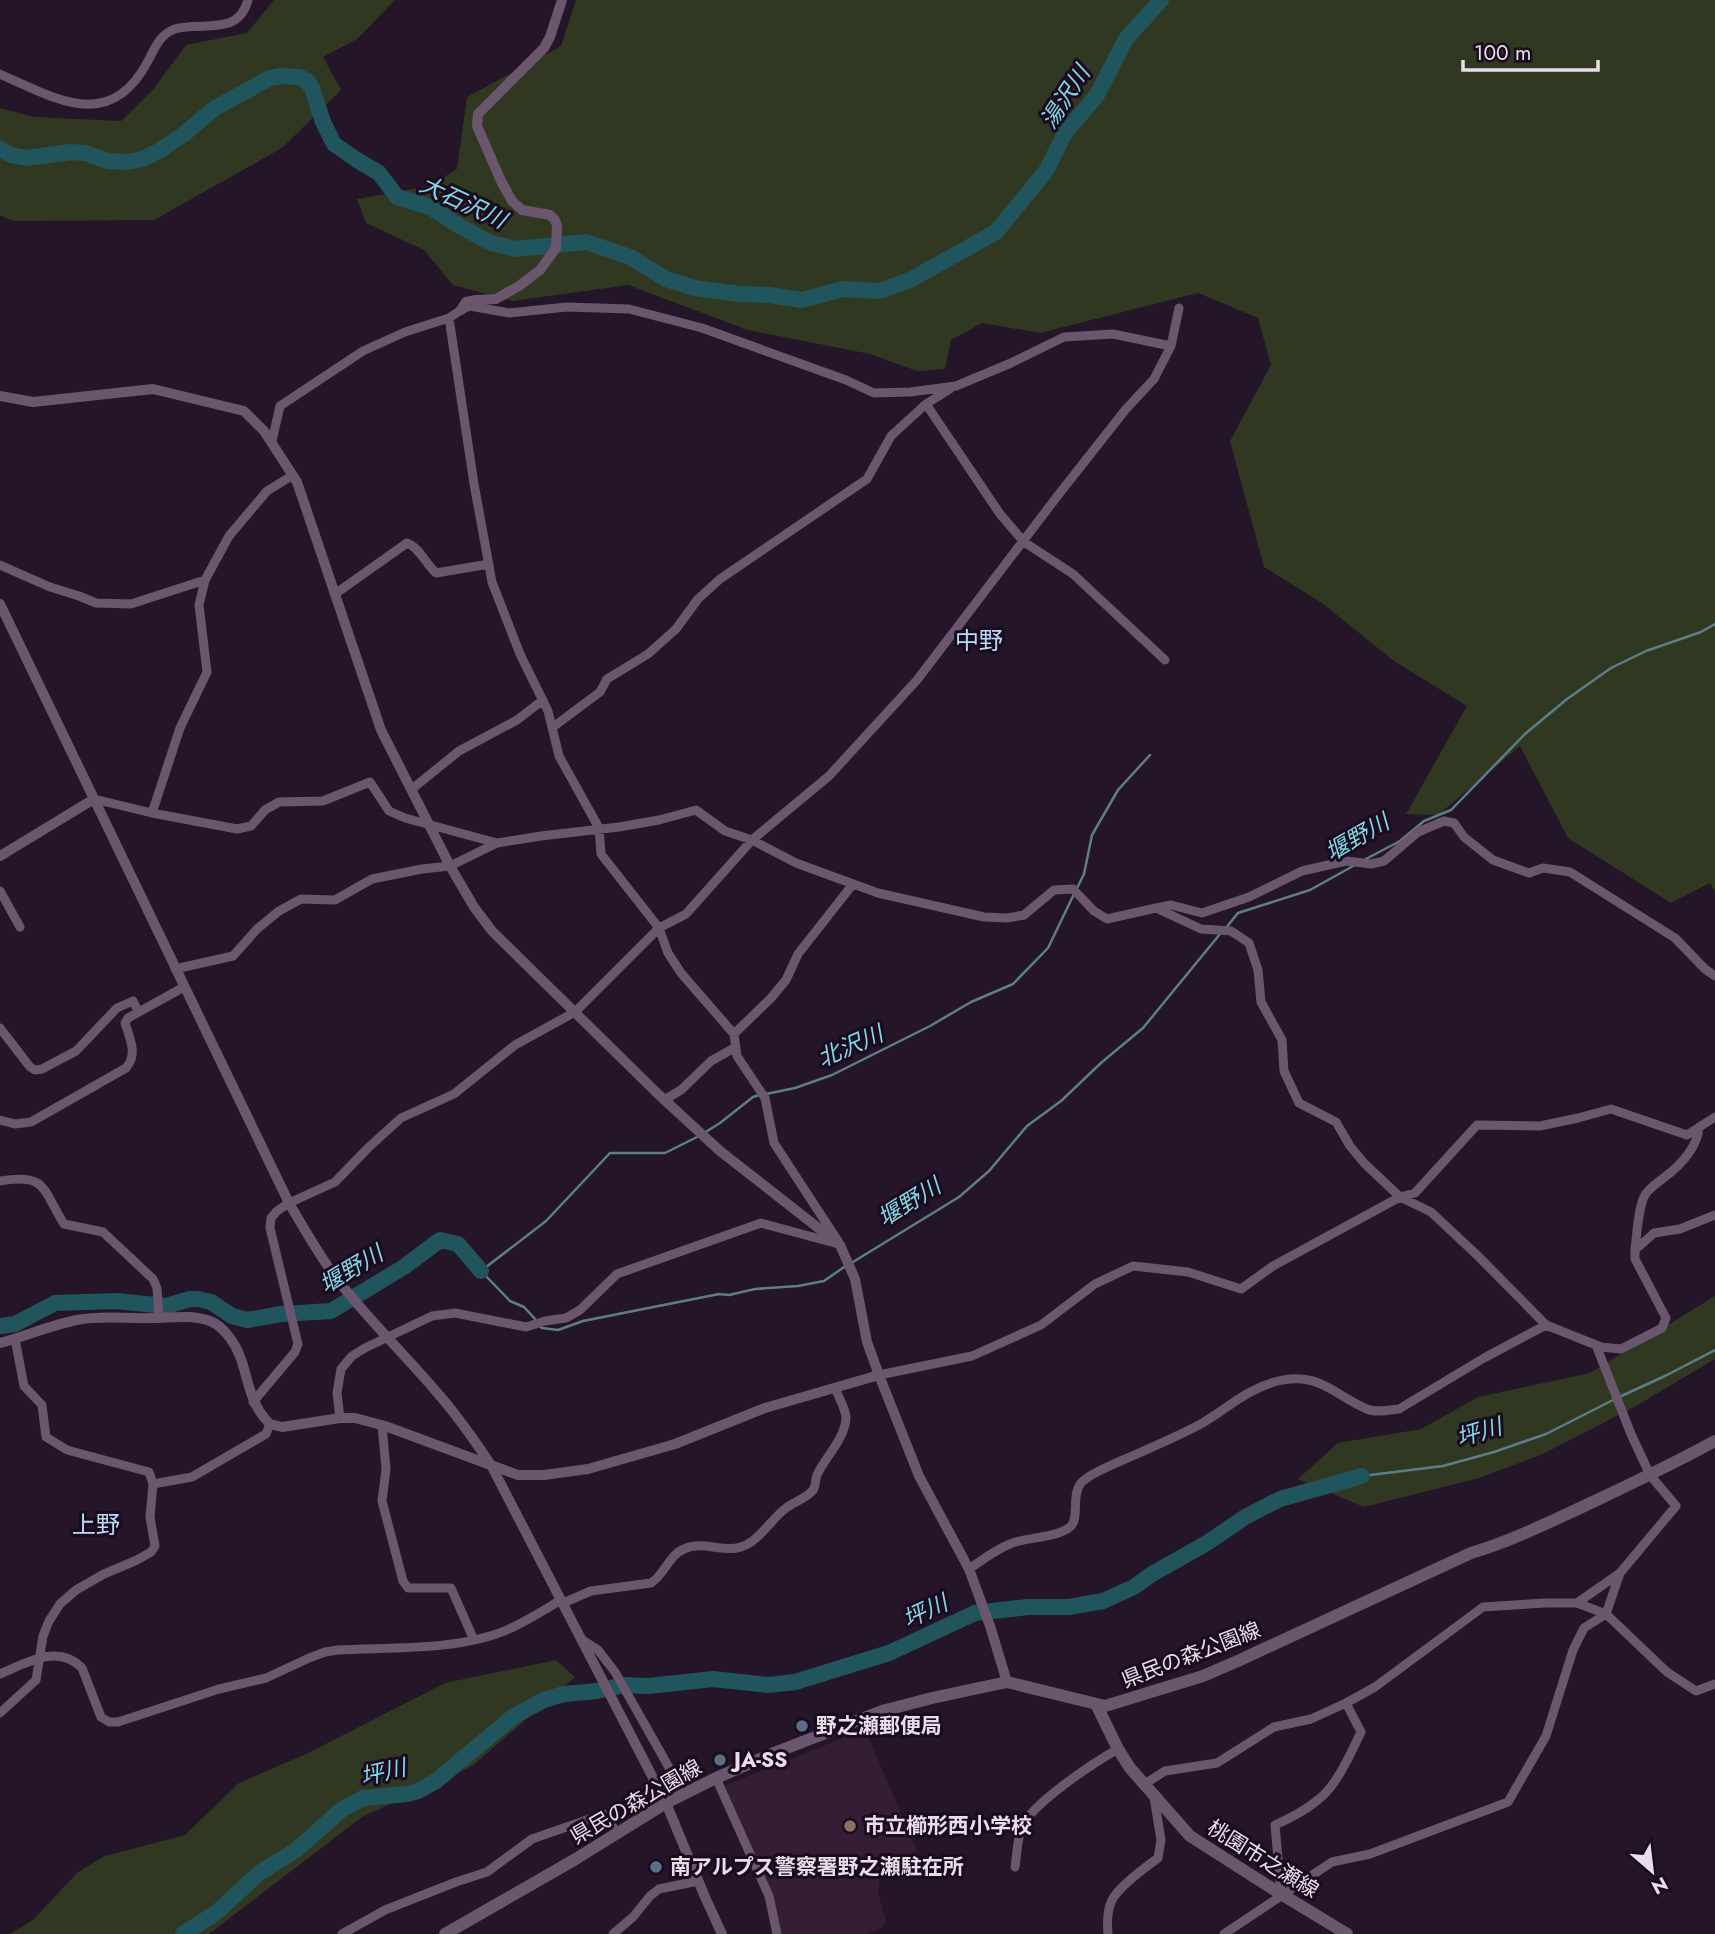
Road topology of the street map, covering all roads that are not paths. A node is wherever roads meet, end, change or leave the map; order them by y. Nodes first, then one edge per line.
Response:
1 (248, 0) edge
2 (562, 0) edge
3 (0, 74) edge
4 (1179, 308) dead end
5 (461, 310) junction
6 (449, 318) junction
7 (1171, 346) junction
8 (956, 386) junction
9 (0, 396) edge
10 (926, 404) junction
11 (272, 441) junction
12 (293, 475) junction
13 (1024, 542) junction
14 (489, 564) junction
15 (0, 565) edge
16 (205, 580) junction
17 (335, 594) junction
18 (0, 604) edge
19 (1166, 660) dead end
20 (543, 700) junction
21 (553, 727) junction
22 (412, 789) junction
23 (94, 799) junction
24 (152, 813) junction
25 (430, 825) junction
26 (599, 828) junction
27 (752, 840) junction
28 (497, 843) junction
29 (0, 856) edge
30 (450, 866) junction
31 (853, 884) junction
32 (0, 891) edge
33 (1156, 908) junction
34 (20, 927) dead end
35 (659, 928) junction
36 (175, 969) junction
37 (1715, 976) edge
38 (184, 987) junction
39 (138, 1011) junction
40 (575, 1012) junction
41 (0, 1028) edge
42 (734, 1034) junction
43 (736, 1047) junction
44 (664, 1100) junction
45 (1715, 1117) edge
46 (0, 1120) edge
47 (1699, 1127) junction
48 (0, 1181) edge
49 (1400, 1197) junction
50 (289, 1203) junction
51 (1715, 1215) edge
52 (840, 1245) junction
53 (1635, 1250) junction
54 (159, 1316) junction
55 (1546, 1325) junction
56 (388, 1338) junction
57 (15, 1339) junction
58 (0, 1343) edge
59 (1596, 1345) junction
60 (879, 1375) junction
61 (835, 1388) junction
62 (253, 1402) junction
63 (340, 1418) junction
64 (270, 1424) junction
65 (382, 1425) junction
66 (1715, 1441) edge
67 (491, 1465) junction
68 (1650, 1475) junction
69 (153, 1484) junction
70 (1620, 1573) junction
71 (971, 1575) junction
72 (562, 1602) junction
73 (1577, 1603) junction
74 (1606, 1614) junction
75 (581, 1639) junction
76 (474, 1640) junction
77 (40, 1657) junction
78 (0, 1674) edge
79 (1007, 1682) junction
80 (1715, 1684) edge
81 (1346, 1703) junction
82 (1096, 1704) junction
83 (0, 1713) edge
84 (1118, 1749) junction
85 (671, 1771) dead end
86 (716, 1777) junction
87 (1143, 1785) junction
88 (1154, 1796) junction
89 (666, 1803) junction
90 (617, 1833) junction
91 (1015, 1867) dead end
92 (698, 1881) junction
93 (1281, 1894) junction
94 (342, 1934) edge
95 (445, 1934) edge
96 (613, 1934) edge
97 (722, 1934) edge
98 (776, 1934) edge
99 (1108, 1934) edge
100 (1224, 1934) edge
101 (1347, 1934) edge

1 - 3 street
2 - 5 street
4 - 7 street
5 - 6 street
5 - 8 street
6 - 11 street
6 - 14 street
7 - 8 street
7 - 13 street
8 - 10 street
9 - 11 street
10 - 13 street
10 - 21 street
11 - 12 street
12 - 16 street
12 - 17 street
13 - 19 street
13 - 27 street
14 - 17 street
14 - 20 street
15 - 16 street
16 - 24 street
17 - 22 street
18 - 23 street
20 - 21 street
20 - 22 street
21 - 26 street
22 - 25 street
23 - 24 street
23 - 29 street
23 - 36 street
24 - 25 street
25 - 28 street
25 - 30 street
26 - 27 street
26 - 28 street
26 - 35 street
27 - 31 street
27 - 35 street
28 - 30 street
30 - 36 street
30 - 40 street
31 - 33 street
31 - 42 street
32 - 34 street
33 - 37 street
33 - 49 street
35 - 40 street
35 - 42 street
36 - 38 street
38 - 39 street
38 - 50 street
39 - 41 street
39 - 46 street
40 - 44 street
40 - 50 street
42 - 43 street
43 - 44 street
43 - 52 street
44 - 52 street
45 - 47 street
47 - 49 street
47 - 53 street
48 - 54 street
49 - 55 street
49 - 60 street
50 - 56 street
50 - 62 street
51 - 53 street
52 - 56 street
52 - 60 street
53 - 59 street
54 - 57 street
54 - 62 street
55 - 59 street
55 - 71 street
56 - 63 street
56 - 67 street
57 - 58 street
57 - 69 street
59 - 68 street
60 - 61 street
60 - 71 street
61 - 67 street
61 - 72 street
62 - 64 street
63 - 64 street
63 - 65 street
64 - 69 street
65 - 67 street
65 - 76 street
66 - 68 main road, 県民の森公園線
67 - 72 street
68 - 70 street
68 - 82 main road, 県民の森公園線
69 - 77 street
70 - 73 street
70 - 74 street
71 - 79 street
72 - 75 street
72 - 76 street
73 - 74 street
73 - 81 street
74 - 80 street
74 - 93 street
75 - 85 street
75 - 89 street
76 - 77 street
77 - 78 street
77 - 83 street
79 - 82 main road, 県民の森公園線
79 - 86 main road, 県民の森公園線
81 - 87 street
81 - 93 street
82 - 84 main road, 桃園市之瀬線
84 - 87 main road, 桃園市之瀬線
84 - 91 street
86 - 89 main road, 県民の森公園線
86 - 98 street
87 - 88 main road, 桃園市之瀬線
88 - 93 main road, 桃園市之瀬線
88 - 99 street
89 - 90 main road, 県民の森公園線
89 - 92 street
90 - 94 street
90 - 95 main road, 県民の森公園線
92 - 96 street
92 - 97 street
93 - 100 street
93 - 101 main road, 桃園市之瀬線

